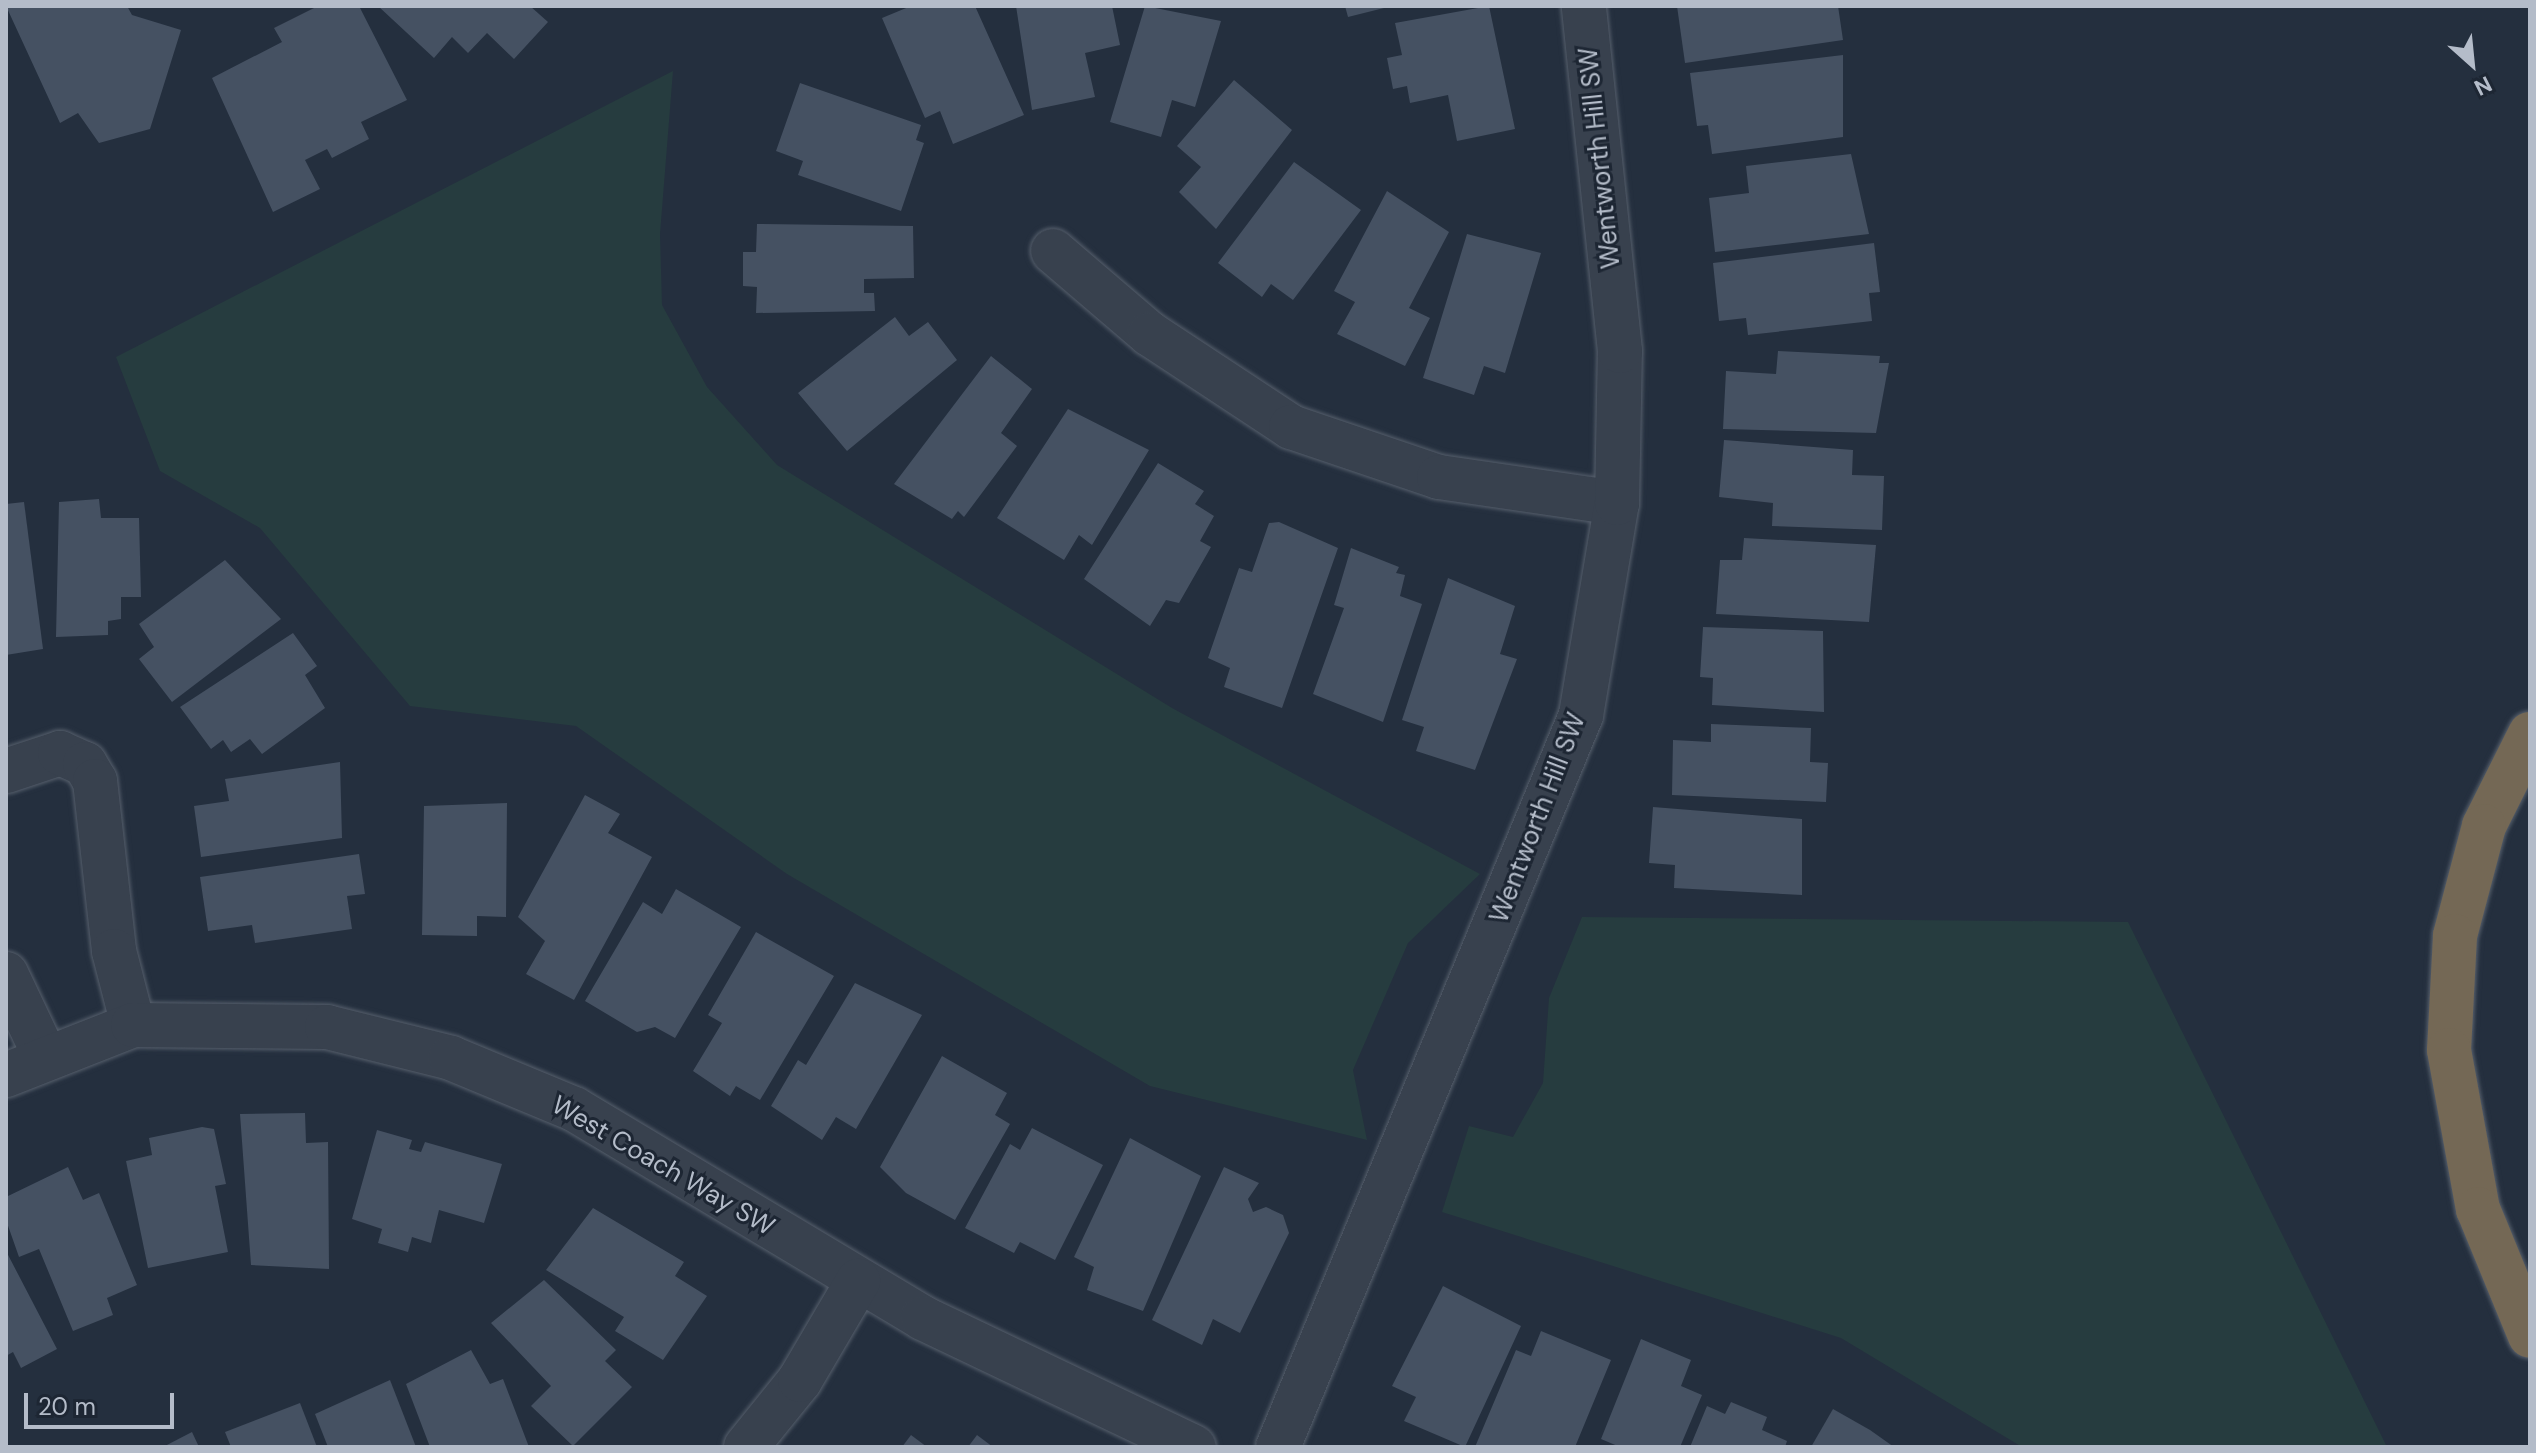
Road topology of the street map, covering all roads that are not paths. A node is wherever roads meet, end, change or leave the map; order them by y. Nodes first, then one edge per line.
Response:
1 (1584, 6) edge
2 (1053, 251) dead end
3 (1617, 503) junction
4 (2530, 734) edge
5 (6, 771) edge
6 (6, 974) edge
7 (133, 1025) junction
8 (44, 1054) junction
9 (6, 1075) edge
10 (858, 1281) junction
11 (2530, 1336) edge
12 (746, 1447) edge
13 (1194, 1447) edge
14 (1278, 1447) edge

1 - 3 street, Wentworth Hill SW
2 - 3 street
3 - 14 street, Wentworth Hill SW
4 - 11 highway
5 - 7 street
6 - 8 street
7 - 8 street, West Coach Way SW
7 - 10 street, West Coach Way SW
8 - 9 street, West Coach Way SW
10 - 12 street
10 - 13 street, West Coach Way SW

